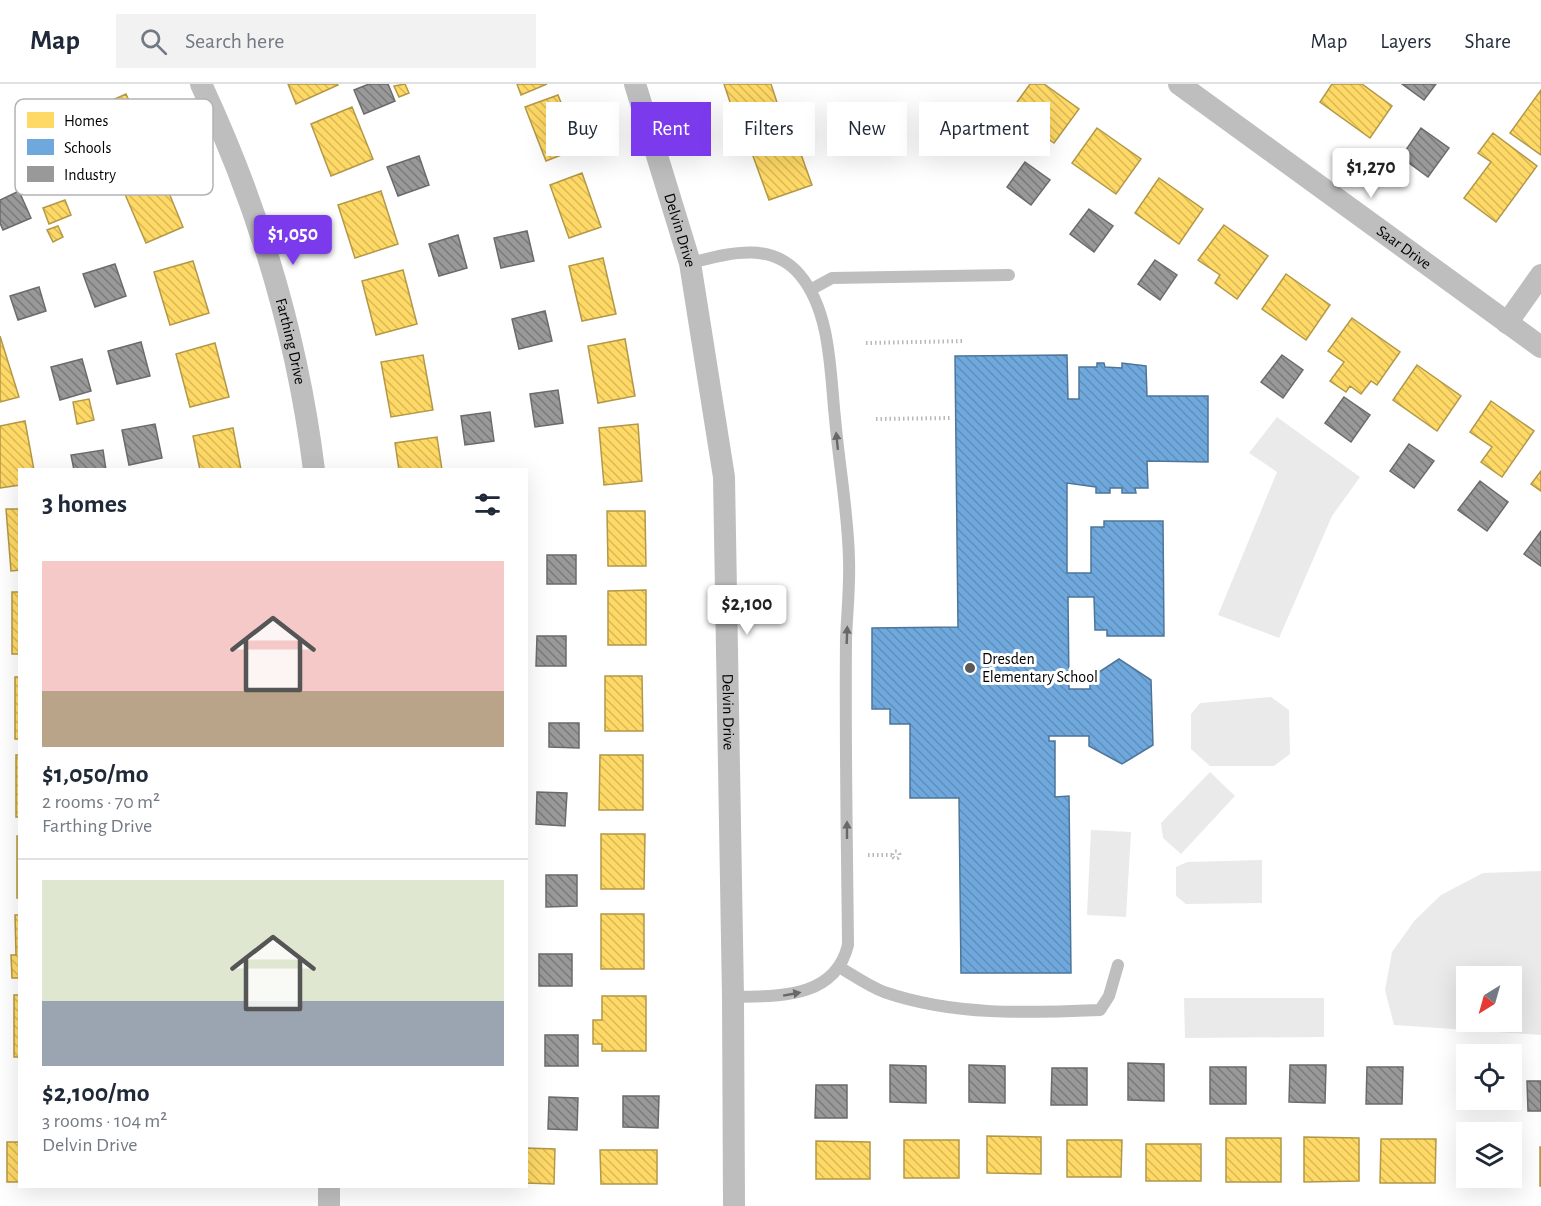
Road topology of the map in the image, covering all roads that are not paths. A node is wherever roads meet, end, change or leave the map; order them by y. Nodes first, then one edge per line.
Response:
1 (201, 84) edge
2 (635, 84) edge
3 (1179, 84) edge
4 (208, 99) edge
5 (213, 110) edge
6 (690, 263) junction
7 (1009, 275) dead end
8 (1541, 275) edge
9 (810, 290) junction
10 (1507, 323) junction
11 (1541, 347) edge
12 (314, 468) edge
13 (1118, 965) dead end
14 (839, 967) junction
15 (733, 997) junction
16 (329, 1188) edge
17 (329, 1206) edge
18 (734, 1206) edge

1 - 4 street, Farthing Drive
2 - 6 street, Delvin Drive
3 - 10 street, Saar Drive
5 - 12 street, Farthing Drive
6 - 9 lane
6 - 15 street, Delvin Drive
7 - 9 lane
8 - 10 street
14 -> 9 lane
10 - 11 street, Saar Drive
13 - 14 lane
15 -> 14 lane
15 - 18 street, Delvin Drive
16 - 17 street

